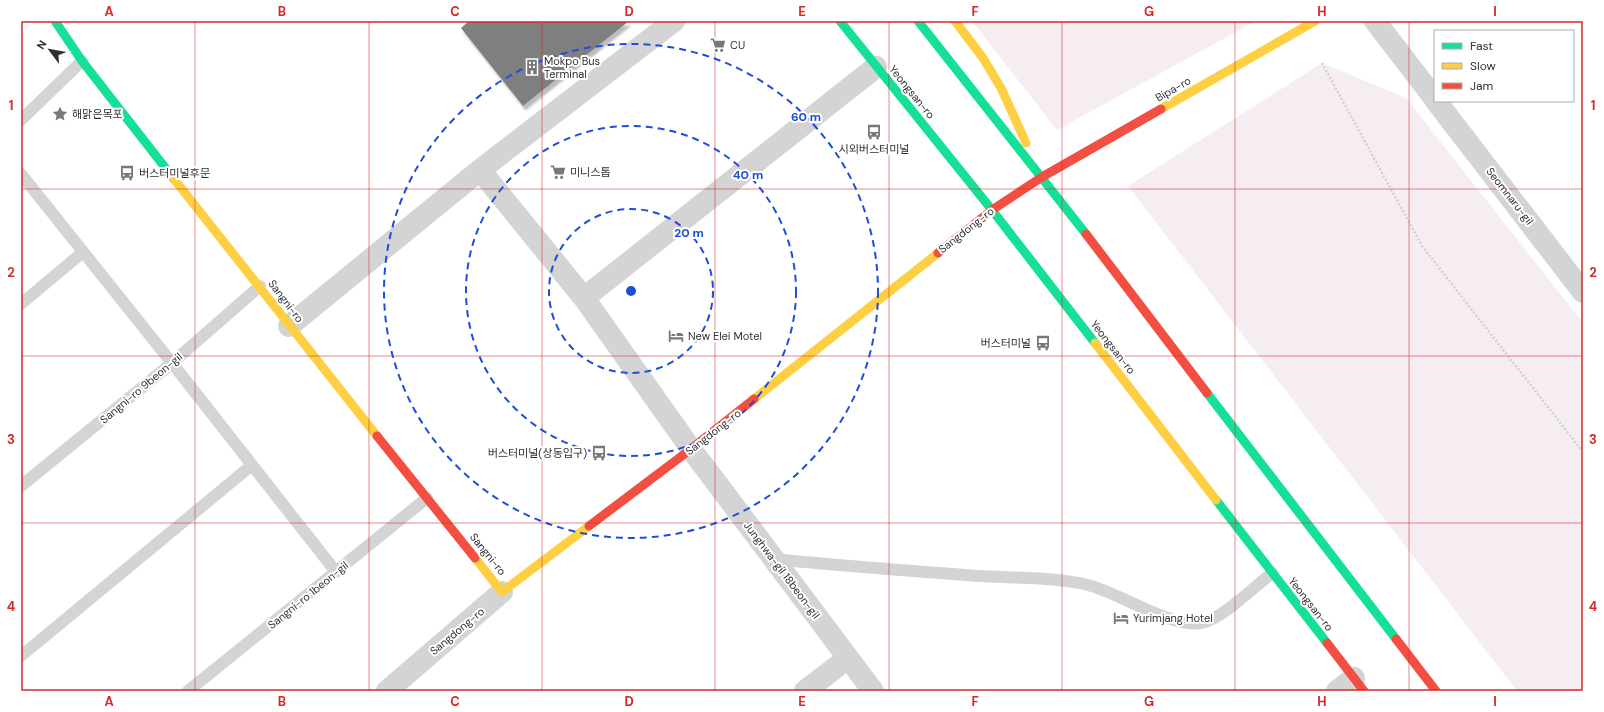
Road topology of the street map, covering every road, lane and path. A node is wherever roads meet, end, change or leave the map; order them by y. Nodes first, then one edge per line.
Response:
1 (55, 21) edge
2 (674, 21) edge
3 (840, 21) edge
4 (918, 21) edge
5 (955, 21) edge
6 (1315, 21) edge
7 (1375, 21) edge
8 (82, 61) junction
9 (1322, 63) dead end
10 (876, 67) junction
11 (1434, 97) edge
12 (1438, 102) edge
13 (21, 120) edge
14 (480, 170) junction
15 (21, 174) edge
16 (1042, 177) junction
17 (992, 210) junction
18 (83, 252) junction
19 (260, 286) junction
20 (1583, 292) edge
21 (584, 298) junction
22 (21, 304) edge
23 (289, 326) junction
24 (172, 363) junction
25 (692, 449) junction
26 (1583, 452) edge
27 (252, 465) junction
28 (21, 486) edge
29 (427, 498) junction
30 (774, 559) junction
31 (336, 572) junction
32 (1272, 573) junction
33 (502, 592) junction
34 (21, 656) edge
35 (848, 658) junction
36 (1351, 687) edge
37 (188, 691) edge
38 (387, 691) edge
39 (805, 691) edge
40 (873, 691) edge
41 (1436, 691) edge

1 - 8 street, Sangni-ro
2 - 14 street
3 - 10 street, Yeongsan-ro
4 - 16 street
5 - 16 street
6 - 16 street, Bipa-ro
7 - 11 street, Seomnaru-gil
8 - 13 lane
8 - 19 street, Sangni-ro
9 - 26 path
10 - 17 street, Yeongsan-ro
10 - 21 street
12 - 20 street, Seomnaru-gil
14 - 21 street, Junghwa-gil 18beon-gil
14 - 23 street
15 - 18 lane
16 - 17 street, Sangdong-ro
16 - 41 street
17 - 25 street, Sangdong-ro
17 - 32 street, Yeongsan-ro
18 - 22 lane
18 - 24 lane
19 - 23 street, Sangni-ro
19 - 24 lane, Sangni-ro 9beon-gil
21 - 25 street, Junghwa-gil 18beon-gil
23 - 29 street, Sangni-ro
24 - 27 lane
24 - 28 lane, Sangni-ro 9beon-gil
25 - 30 street, Junghwa-gil 18beon-gil
25 - 33 street, Sangdong-ro
27 - 31 lane
27 - 34 lane
29 - 31 lane, Sangni-ro 1beon-gil
29 - 33 street, Sangni-ro
30 - 32 lane
30 - 35 street, Junghwa-gil 18beon-gil
31 - 37 lane, Sangni-ro 1beon-gil
32 - 36 street, Yeongsan-ro
33 - 38 street, Sangdong-ro
35 - 39 street
35 - 40 street, Junghwa-gil 18beon-gil

